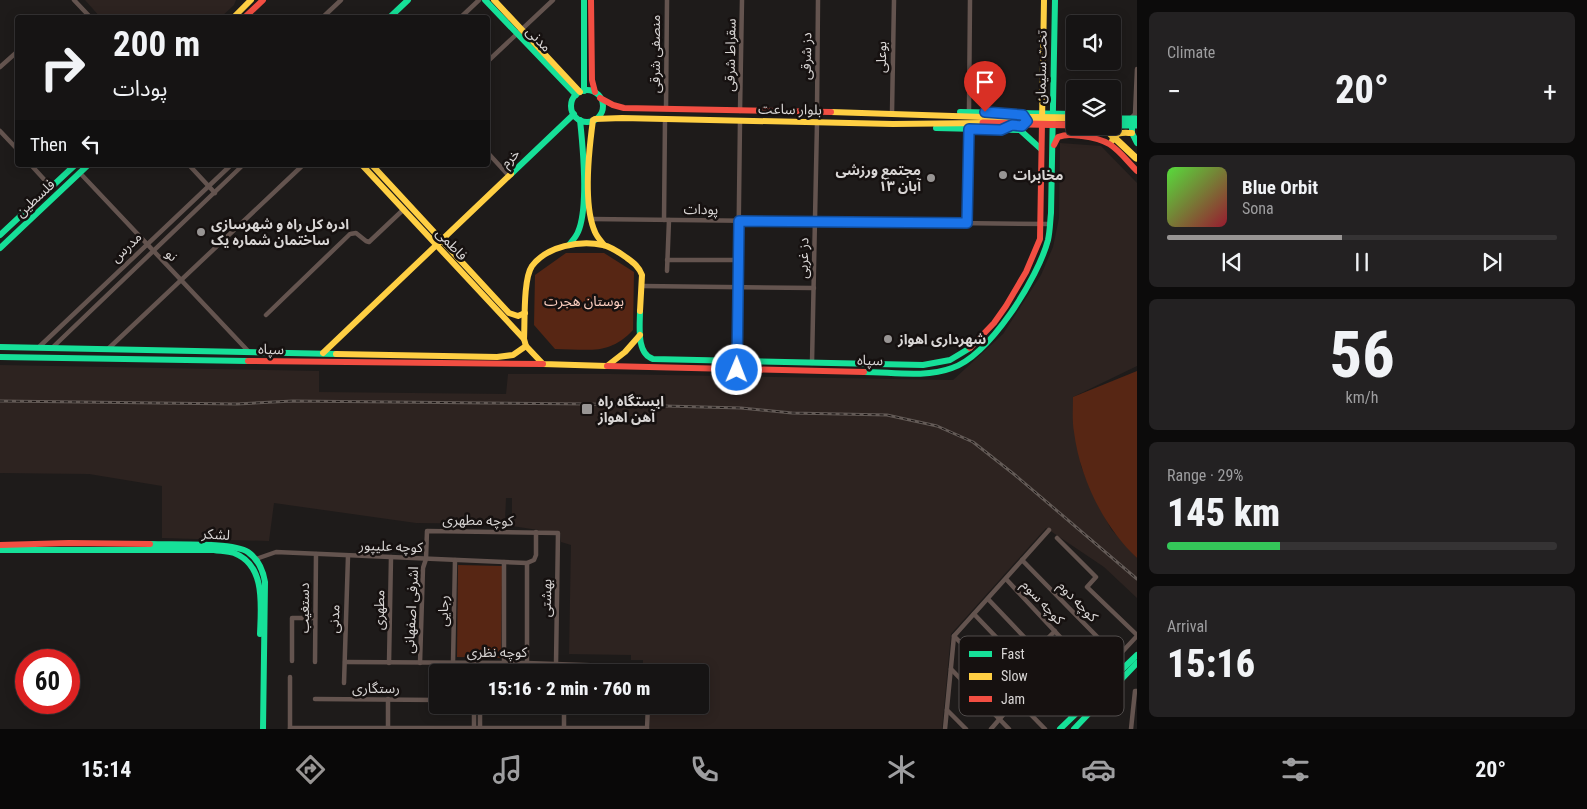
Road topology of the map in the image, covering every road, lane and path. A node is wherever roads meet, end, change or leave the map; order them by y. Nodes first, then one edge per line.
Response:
1 (75, 0) edge
2 (247, 0) edge
3 (251, 0) edge
4 (263, 0) edge
5 (341, 0) edge
6 (408, 0) edge
7 (479, 0) edge
8 (485, 0) edge
9 (494, 0) edge
10 (553, 0) edge
11 (584, 0) edge
12 (591, 0) edge
13 (667, 0) edge
14 (742, 0) edge
15 (818, 0) edge
16 (894, 0) edge
17 (970, 0) edge
18 (1044, 0) edge
19 (1055, 0) edge
20 (242, 14) edge
21 (88, 15) edge
22 (325, 15) edge
23 (392, 15) edge
24 (463, 15) edge
25 (520, 32) junction
26 (15, 54) edge
27 (490, 59) edge
28 (0, 67) edge
29 (1137, 69) edge
30 (594, 92) junction
31 (580, 93) junction
32 (600, 98) junction
33 (666, 109) junction
34 (740, 110) junction
35 (969, 111) junction
36 (817, 112) junction
37 (1000, 112) junction
38 (892, 113) junction
39 (1042, 113) junction
40 (1053, 113) junction
41 (574, 114) junction
42 (1066, 114) edge
43 (1135, 116) edge
44 (1121, 117) edge
45 (1066, 118) edge
46 (665, 119) junction
47 (580, 120) junction
48 (594, 120) junction
49 (983, 120) junction
50 (740, 121) junction
51 (817, 122) junction
52 (893, 124) junction
53 (1066, 124) edge
54 (1121, 125) edge
55 (1137, 126) edge
56 (969, 129) junction
57 (1001, 130) junction
58 (1, 133) edge
59 (1132, 133) junction
60 (1113, 135) edge
61 (1137, 142) edge
62 (1111, 144) junction
63 (15, 147) edge
64 (1053, 148) junction
65 (1041, 149) junction
66 (490, 155) edge
67 (1136, 159) edge
68 (33, 167) edge
69 (73, 167) edge
70 (86, 167) edge
71 (191, 167) edge
72 (229, 167) edge
73 (241, 167) edge
74 (300, 167) edge
75 (373, 167) edge
76 (1137, 171) edge
77 (80, 173) junction
78 (509, 176) junction
79 (208, 186) junction
80 (51, 187) junction
81 (215, 193) junction
82 (406, 207) junction
83 (21, 216) junction
84 (591, 220) junction
85 (666, 220) junction
86 (739, 221) junction
87 (27, 222) junction
88 (815, 222) junction
89 (967, 223) junction
90 (1040, 224) junction
91 (1050, 224) junction
92 (0, 235) edge
93 (439, 243) junction
94 (147, 244) junction
95 (569, 244) junction
96 (604, 245) junction
97 (0, 248) edge
98 (153, 250) junction
99 (667, 260) junction
100 (738, 260) junction
101 (667, 271) dead end
102 (181, 280) junction
103 (642, 286) junction
104 (738, 286) junction
105 (814, 288) junction
106 (525, 313) junction
107 (266, 315) dead end
108 (640, 335) junction
109 (525, 343) junction
110 (0, 347) edge
111 (39, 348) junction
112 (52, 348) junction
113 (108, 349) junction
114 (249, 352) junction
115 (323, 353) junction
116 (0, 357) edge
117 (737, 361) junction
118 (812, 363) junction
119 (542, 364) junction
120 (607, 366) junction
121 (737, 370) junction
122 (1049, 530) dead end
123 (536, 532) junction
124 (558, 533) joint
125 (1057, 538) dead end
126 (0, 545) edge
127 (0, 550) edge
128 (316, 554) junction
129 (348, 556) junction
130 (391, 557) junction
131 (256, 559) junction
132 (426, 559) junction
133 (455, 560) junction
134 (1022, 560) junction
135 (504, 562) junction
136 (527, 563) junction
137 (1006, 579) junction
138 (988, 599) junction
139 (974, 614) junction
140 (316, 618) junction
141 (1055, 631) junction
142 (954, 636) junction
143 (995, 636) edge
144 (1023, 636) edge
145 (1050, 636) edge
146 (1060, 636) edge
147 (1097, 636) edge
148 (1137, 636) edge
149 (959, 641) edge
150 (1124, 649) edge
151 (1137, 654) edge
152 (292, 661) dead end
153 (315, 662) dead end
154 (345, 662) junction
155 (389, 663) junction
156 (420, 663) junction
157 (453, 663) junction
158 (504, 663) junction
159 (527, 663) junction
160 (1137, 663) edge
161 (556, 664) joint
162 (1124, 667) edge
163 (951, 669) junction
164 (290, 677) dead end
165 (959, 677) edge
166 (1124, 677) edge
167 (344, 683) dead end
168 (1137, 691) edge
169 (315, 699) dead end
170 (388, 700) junction
171 (429, 700) edge
172 (947, 710) junction
173 (474, 714) edge
174 (480, 714) edge
175 (564, 714) edge
176 (648, 714) edge
177 (997, 716) edge
178 (1003, 716) edge
179 (1031, 716) edge
180 (1086, 716) edge
181 (1072, 718) edge
182 (1000, 719) junction
183 (290, 728) edge
184 (648, 728) edge
185 (262, 729) edge
186 (388, 729) edge
187 (474, 729) edge
188 (480, 729) edge
189 (564, 729) edge
190 (945, 729) edge
191 (966, 729) edge
192 (991, 729) edge
193 (1010, 729) edge
194 (1044, 729) edge
195 (1060, 729) edge
196 (1074, 729) edge
197 (1131, 729) edge

1 - 21 street
2 - 20 main road
3 - 20 main road
4 - 20 main road
5 - 22 street
6 - 23 main road
7 - 24 street
8 - 25 main road, مدنی
9 - 25 main road, مدنی
10 - 25 street
11 - 31 main road
12 - 30 main road
13 - 33 street, منصفی شرقی
14 - 34 street, سقراط شرقی
15 - 36 street, دز شرقی
16 - 38 street, بوعلی
17 - 35 street
18 - 39 main road, تخت سلیمان
19 - 40 main road, تخت سلیمان
25 - 27 street
25 - 31 main road, مدنی
26 - 28 street
29 - 43 street
30 - 31 main road
30 - 32 main road
31 - 41 main road
32 - 33 main road, بلوار ساعت
32 - 48 main road
33 - 34 main road, بلوار ساعت
34 - 36 main road, بلوار ساعت
35 - 37 main road
35 - 38 main road
36 - 38 main road, بلوار ساعت
37 - 39 main road
37 - 57 main road
38 - 49 main road, بلوار ساعت
39 - 40 main road
39 - 65 main road, تخت سلیمان
40 - 42 main road
40 - 64 main road, تخت سلیمان
41 - 47 main road
41 - 78 main road, خرم
43 - 44 main road, bridge
43 - 59 main road
45 - 49 main road, bridge
46 - 48 main road, بلوار ساعت
46 - 50 main road, بلوار ساعت
46 - 85 street
47 - 48 main road
47 - 95 main road
48 - 84 main road
49 - 52 main road, بلوار ساعت
49 - 53 main road, bridge
50 - 51 main road, بلوار ساعت
50 - 86 street
51 - 52 main road, بلوار ساعت
51 - 88 street, دز غربی
52 - 56 main road
54 - 55 main road, bridge
56 - 57 main road
56 - 89 street
57 - 65 main road
58 - 63 street
59 - 61 main road
59 - 62 main road
60 - 67 main road, bridge
62 - 64 main road
62 - 76 main road
64 - 91 main road, تخت سلیمان
65 - 90 main road, تخت سلیمان
66 - 78 street
68 - 80 street
69 - 80 main road, فلسطین
70 - 77 main road, فلسطین
71 - 79 street
72 - 79 street, مدرس
73 - 81 street, مدرس
74 - 102 street
75 - 82 main road, فاطمی
77 - 87 main road, فلسطین
77 - 94 street, نو
78 - 93 main road, خرم
79 - 81 street
79 - 94 street, مدرس
80 - 83 main road, فلسطین
81 - 98 street, مدرس
82 - 93 main road, فاطمی
82 - 107 street
83 - 87 main road
83 - 92 main road, فلسطین
84 - 85 street, پودات
84 - 96 main road
85 - 86 street, پودات
85 - 99 street
86 - 88 street, پودات
86 - 100 street
87 - 97 main road, فلسطین
88 - 89 street, پودات
88 - 105 street, دز غربی
89 - 90 street, پودات
90 - 91 street, پودات
90 - 118 main road, سپاه
91 - 121 main road, سپاه
93 - 106 main road, فاطمی
93 - 109 main road, فاطمی
93 - 115 main road, خرم
94 - 98 street, نو
94 - 111 street, مدرس
95 - 96 main road
95 - 106 main road
96 - 103 main road
98 - 102 street, نو
98 - 112 street, مدرس
99 - 100 street
99 - 101 street
100 - 104 street
102 - 113 street
102 - 114 street, نو
103 - 104 street
103 - 108 main road
104 - 105 street
104 - 117 street
105 - 118 street, دز غربی
106 - 109 main road
108 - 117 main road, سپاه
108 - 120 main road
109 - 115 main road, سپاه
109 - 119 main road
110 - 111 main road, سپاه
111 - 112 main road, سپاه
112 - 113 main road, سپاه
113 - 114 main road, سپاه
114 - 115 main road, سپاه
116 - 119 main road, سپاه
117 - 118 main road, سپاه
117 - 121 main road
119 - 120 main road
120 - 121 main road, سپاه
122 - 134 street
123 - 124 street, کوچه مطهری
123 - 132 street, کوچه مطهری
123 - 136 street
124 - 161 street, بهشتی
125 - 148 street
126 - 131 main road, لشکر
127 - 185 main road, لشکر
128 - 129 street, کوچه علیپور
128 - 131 street, کوچه علیپور
128 - 140 street, دستغیب
129 - 130 street, کوچه علیپور
129 - 154 street, مدنی
130 - 132 street, کوچه علیپور
130 - 155 street, مطهری
131 - 185 main road, لشکر
132 - 133 street, کوچه علیپور
132 - 156 street, اشرفی اصفهانی
133 - 135 street, کوچه علیپور
133 - 157 street, رجایی
134 - 137 street
134 - 147 street, کوچه دوم
135 - 136 street, کوچه علیپور
135 - 158 street
136 - 159 street, بهشتی
137 - 138 street
137 - 141 street, کوچه سوم
138 - 139 street
138 - 144 street
139 - 142 street
139 - 143 street
140 - 152 street
140 - 153 street, دستغیب
141 - 145 street
141 - 146 street, کوچه سوم
142 - 149 street
142 - 163 street
148 - 150 street
151 - 162 main road
154 - 155 street, کوچه نظری
154 - 167 street, مدنی
155 - 156 street, کوچه نظری
156 - 157 street, کوچه نظری
157 - 158 street, کوچه نظری
158 - 159 street, کوچه نظری
159 - 161 street, کوچه نظری
160 - 166 main road
163 - 165 street
163 - 172 street
164 - 183 street
168 - 197 street
169 - 170 street, رستگاری
170 - 171 street, رستگاری
170 - 186 street
172 - 190 street
172 - 191 street
173 - 187 street
174 - 188 street
175 - 189 street
176 - 184 street
177 - 182 street
178 - 182 street
179 - 194 street
180 - 196 main road
181 - 195 main road
182 - 192 street
182 - 193 street
183 - 186 street
184 - 189 street
186 - 187 street
187 - 188 street
188 - 189 street

